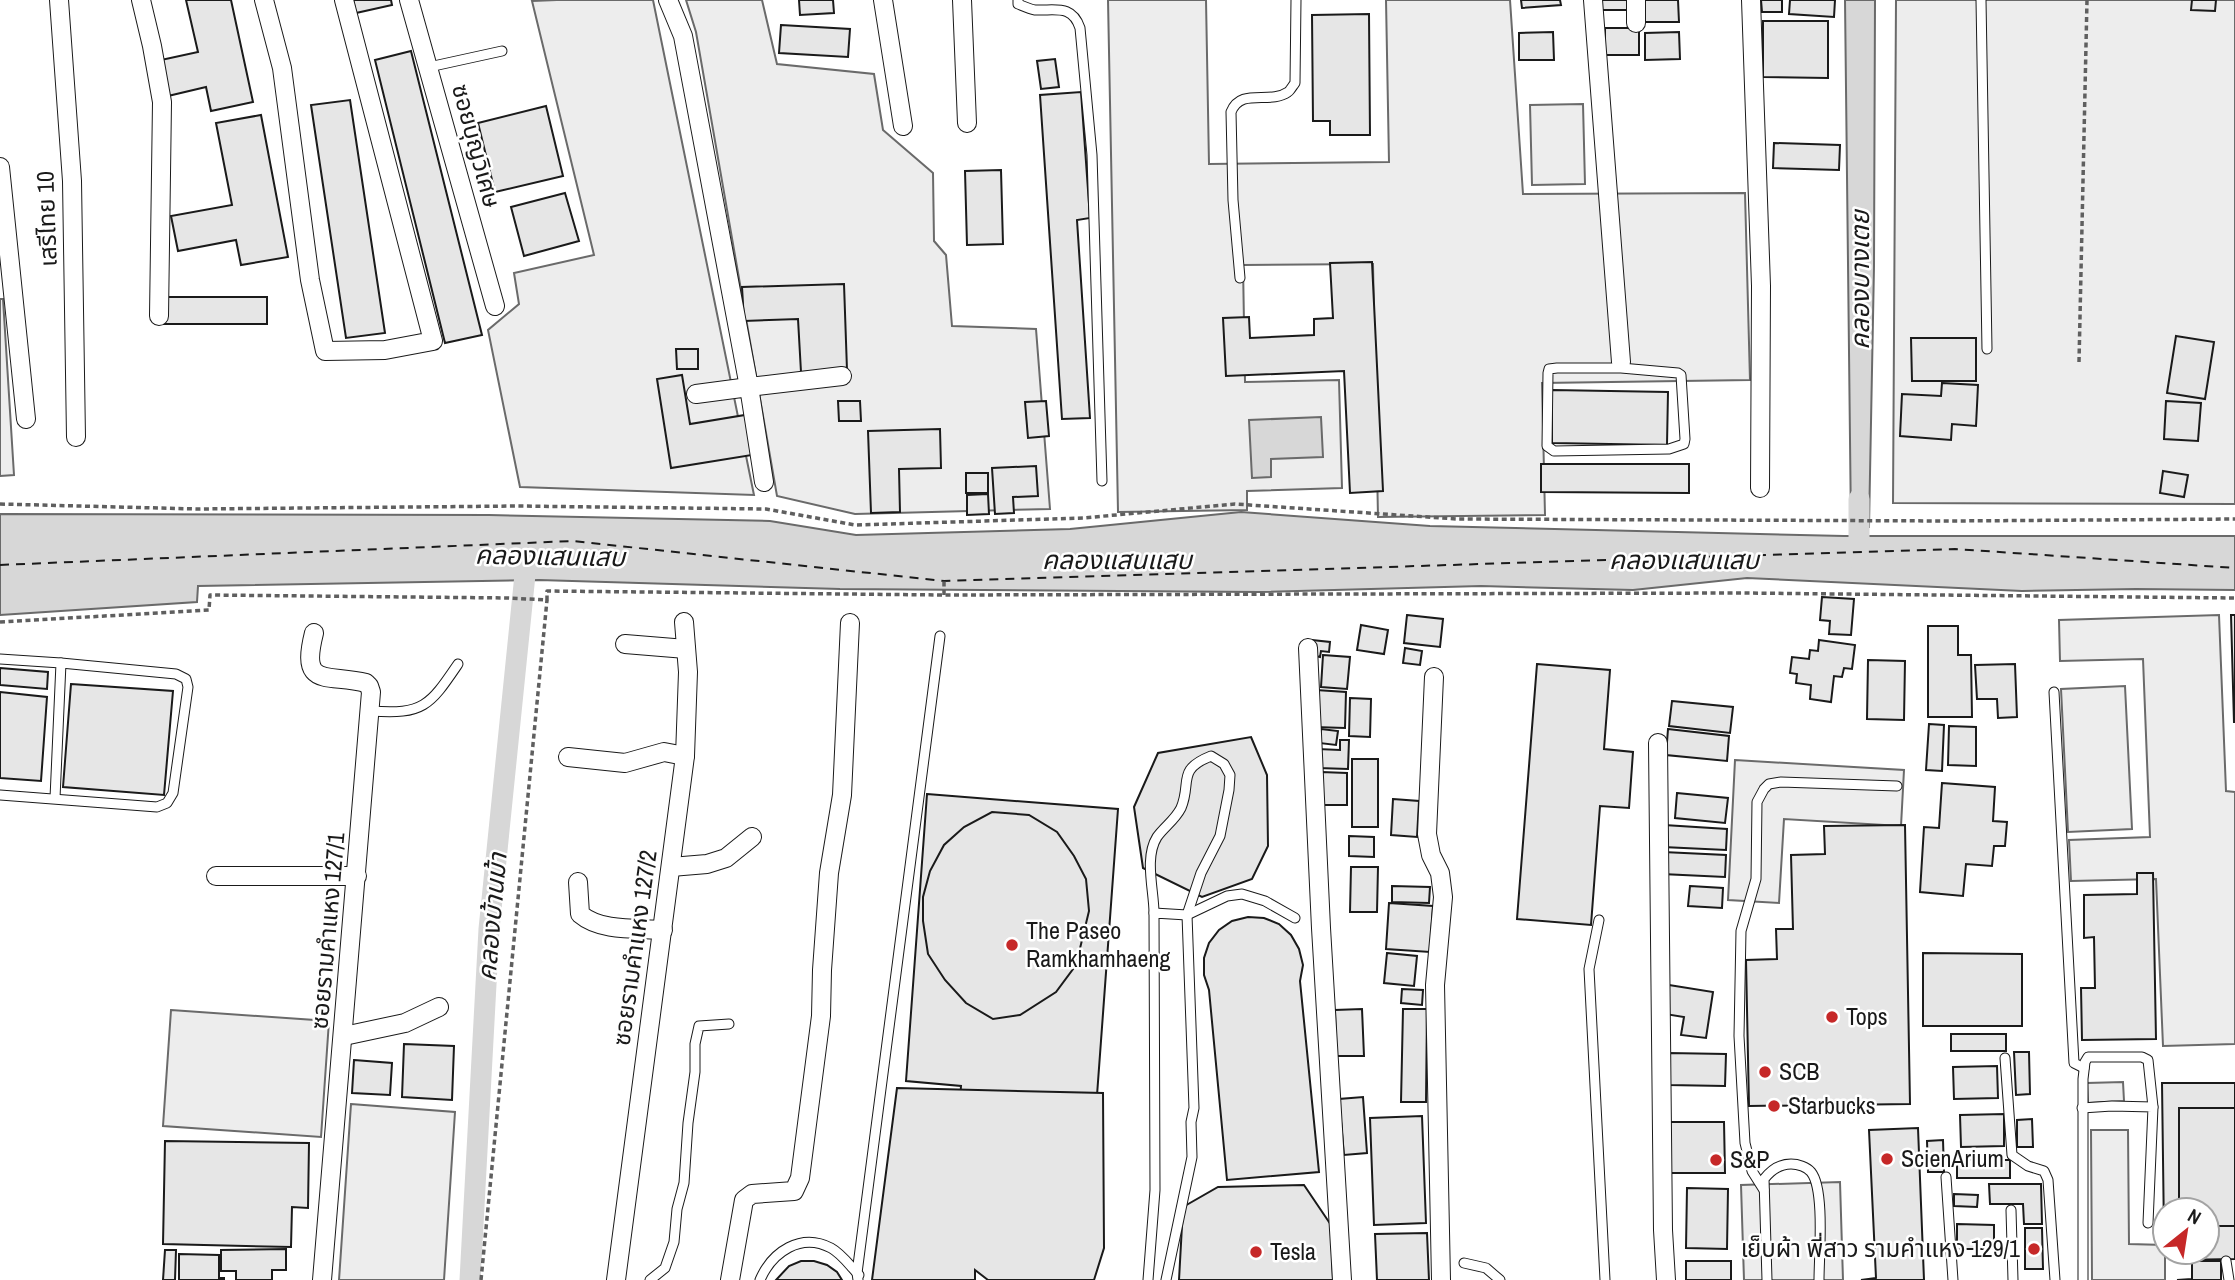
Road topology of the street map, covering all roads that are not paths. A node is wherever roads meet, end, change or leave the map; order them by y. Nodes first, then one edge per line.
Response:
1 (59, 0) edge
2 (141, 0) edge
3 (264, 0) edge
4 (344, 0) edge
5 (409, 0) edge
6 (668, 0) edge
7 (883, 0) edge
8 (962, 0) edge
9 (1018, 0) edge
10 (1296, 0) edge
11 (1593, 0) edge
12 (1636, 0) edge
13 (1751, 0) edge
14 (1981, 0) edge
15 (1636, 23) dead end
16 (502, 51) dead end
17 (429, 67) junction
18 (967, 123) dead end
19 (902, 126) dead end
20 (0, 167) edge
21 (1240, 278) dead end
22 (495, 306) dead end
23 (159, 316) dead end
24 (1987, 349) dead end
25 (1621, 365) junction
26 (842, 376) dead end
27 (749, 387) junction
28 (696, 394) dead end
29 (26, 419) dead end
30 (76, 438) dead end
31 (1102, 481) dead end
32 (764, 482) dead end
33 (1760, 488) dead end
34 (684, 622) dead end
35 (850, 623) dead end
36 (314, 633) dead end
37 (940, 636) dead end
38 (625, 644) dead end
39 (1308, 648) dead end
40 (686, 649) junction
41 (0, 659) edge
42 (61, 663) junction
43 (458, 664) dead end
44 (1433, 677) dead end
45 (2054, 692) dead end
46 (371, 712) junction
47 (1658, 743) dead end
48 (685, 756) junction
49 (568, 757) dead end
50 (1897, 786) dead end
51 (0, 794) edge
52 (55, 799) junction
53 (752, 837) dead end
54 (671, 867) junction
55 (216, 876) dead end
56 (357, 876) junction
57 (578, 882) dead end
58 (1154, 913) junction
59 (1187, 915) junction
60 (1295, 918) dead end
61 (1599, 920) dead end
62 (663, 930) junction
63 (439, 1007) dead end
64 (729, 1024) dead end
65 (344, 1036) junction
66 (2005, 1058) dead end
67 (2084, 1068) junction
68 (2153, 1107) junction
69 (2082, 1108) junction
70 (1946, 1177) dead end
71 (1764, 1190) junction
72 (2011, 1210) dead end
73 (2148, 1223) dead end
74 (2226, 1261) dead end
75 (1464, 1263) dead end
76 (860, 1278) edge
77 (322, 1280) edge
78 (616, 1280) edge
79 (650, 1280) edge
80 (730, 1280) edge
81 (760, 1280) edge
82 (1147, 1280) edge
83 (1166, 1280) edge
84 (1342, 1280) edge
85 (1441, 1280) edge
86 (1500, 1280) edge
87 (1605, 1280) edge
88 (1666, 1280) edge
89 (1767, 1280) edge
90 (1819, 1280) edge
91 (1954, 1280) edge
92 (2013, 1280) edge
93 (2054, 1280) edge
94 (2083, 1280) edge
95 (2228, 1280) edge

1 - 30 street, เสรีไทย 10
2 - 23 street
3 - 4 street
5 - 17 street, ซอยบุญวิเศษ
6 - 27 street
7 - 19 street
8 - 18 street
9 - 31 lane
10 - 21 lane
11 - 25 street
12 - 15 street
13 - 33 street
14 - 24 lane
16 - 17 lane
17 - 22 street, ซอยบุญวิเศษ
20 - 29 street
25 - 25 lane
26 - 27 street
27 - 28 street
27 - 32 street
34 - 40 street, ซอยรามคำแหง 127/2
35 - 80 street
36 - 46 street, ซอยรามคำแหง 127/1
37 - 76 lane
38 - 40 street
39 - 84 street
40 - 48 street, ซอยรามคำแหง 127/2
41 - 42 lane
42 - 52 lane
42 - 52 lane
43 - 46 lane
44 - 85 street
45 - 67 lane
46 - 56 street, ซอยรามคำแหง 127/1
47 - 88 street
48 - 49 street
48 - 54 street, ซอยรามคำแหง 127/2
50 - 71 lane
51 - 52 lane
53 - 54 street
54 - 62 street, ซอยรามคำแหง 127/2
55 - 56 street
56 - 65 street, ซอยรามคำแหง 127/1
57 - 62 street
58 - 59 lane
58 - 59 lane
58 - 82 lane
59 - 60 lane
59 - 83 lane
61 - 87 lane
62 - 78 street, ซอยรามคำแหง 127/2
63 - 65 street
64 - 79 lane
65 - 77 street, ซอยรามคำแหง 127/1
66 - 93 lane
67 - 68 lane
67 - 69 lane
68 - 69 lane
68 - 73 lane
69 - 94 lane
70 - 91 lane
71 - 89 lane
71 - 90 lane
72 - 92 lane
74 - 95 lane
75 - 86 lane
76 - 81 lane

